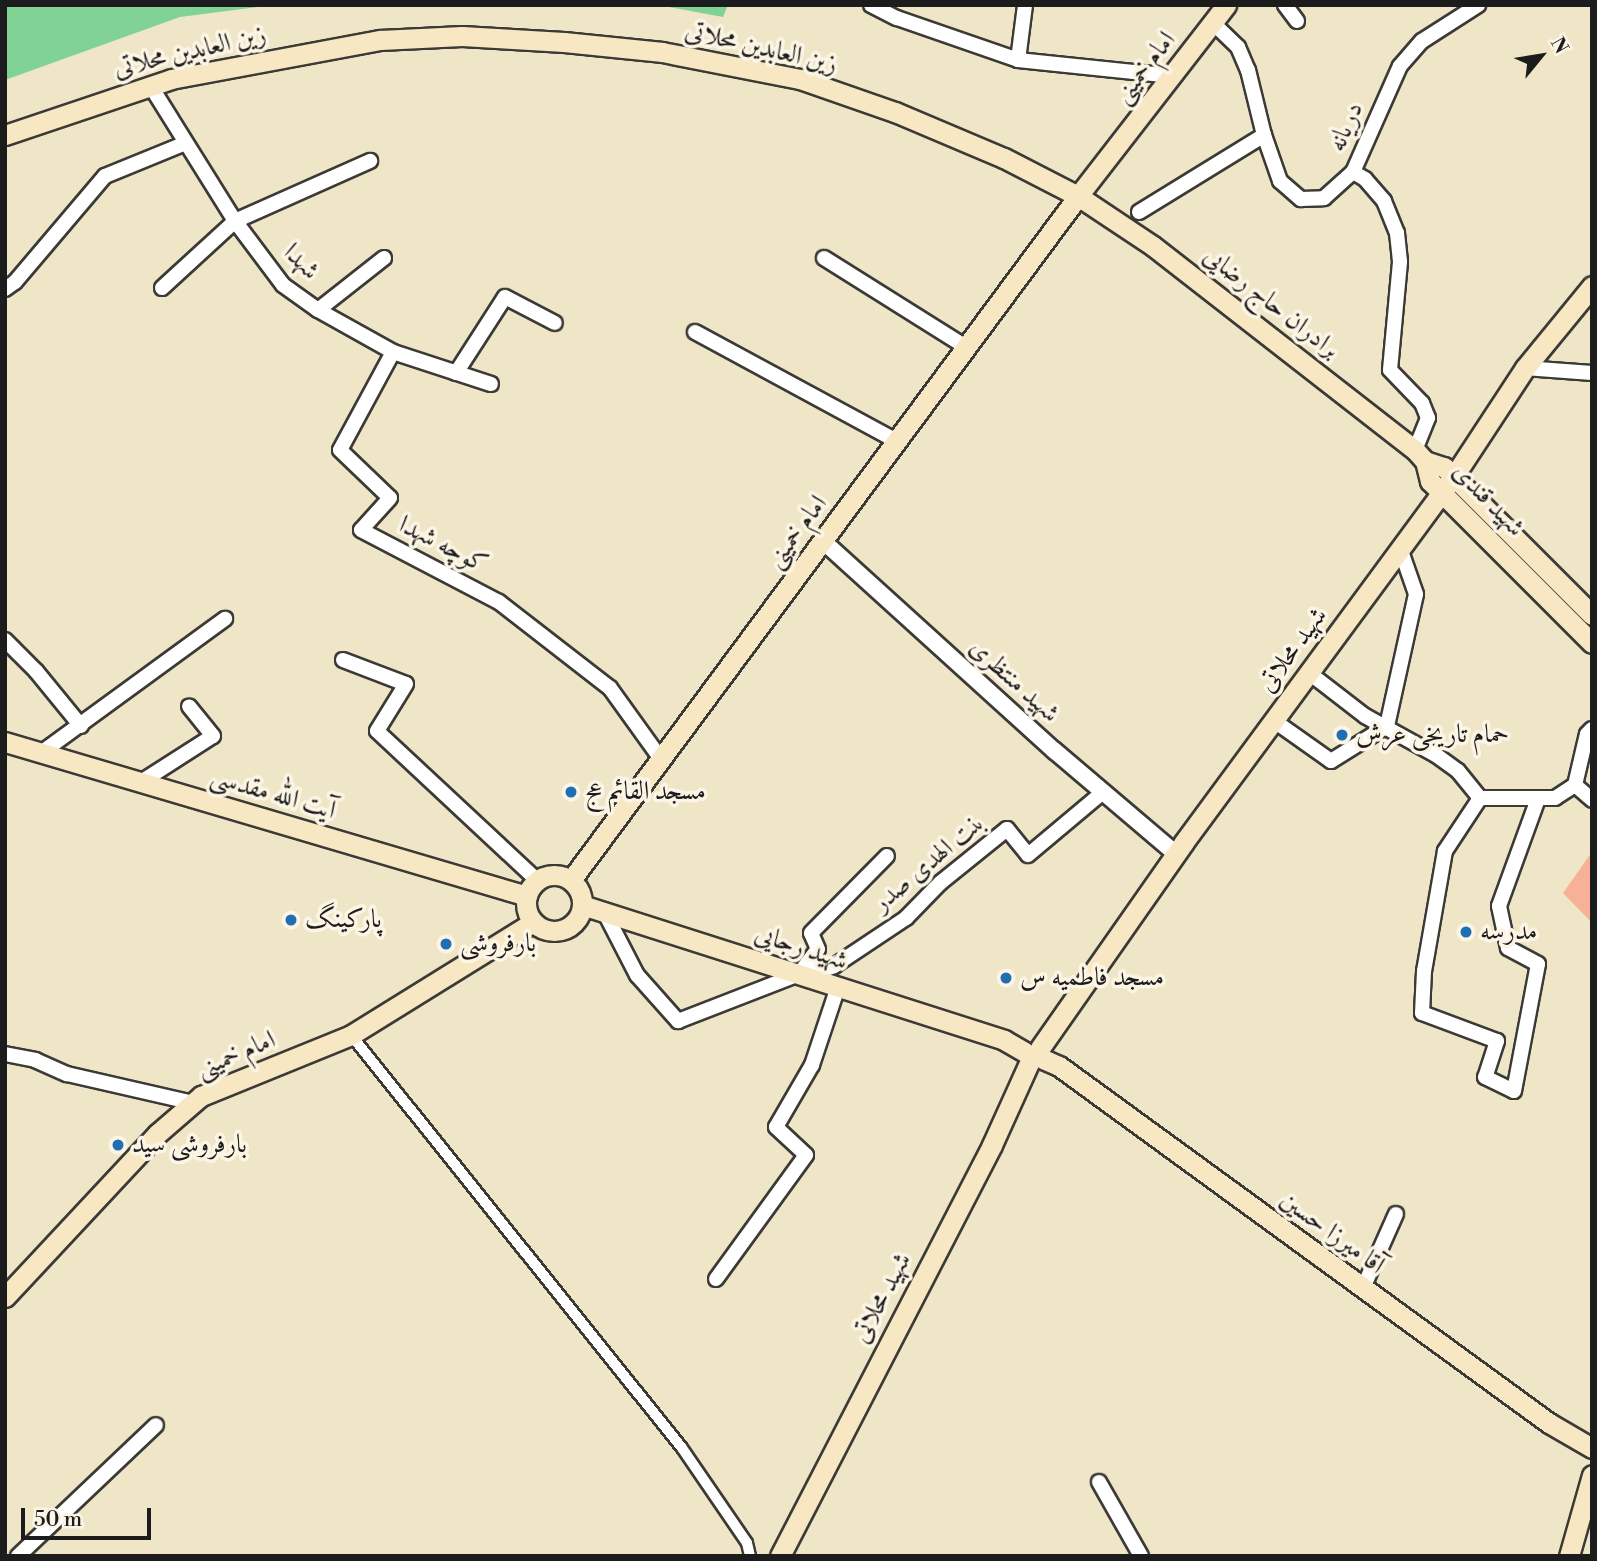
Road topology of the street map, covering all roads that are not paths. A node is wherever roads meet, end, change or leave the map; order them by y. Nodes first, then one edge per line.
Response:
1 (871, 5) edge
2 (1025, 5) edge
3 (1226, 5) edge
4 (1285, 5) edge
5 (1478, 5) edge
6 (899, 12) edge
7 (1297, 21) dead end
8 (1213, 23) junction
9 (1018, 60) junction
10 (1172, 76) junction
11 (150, 85) junction
12 (5, 135) edge
13 (1264, 135) junction
14 (186, 143) junction
15 (370, 161) dead end
16 (1353, 173) junction
17 (1078, 196) junction
18 (1139, 212) dead end
19 (235, 221) junction
20 (384, 258) dead end
21 (824, 258) dead end
22 (1592, 286) edge
23 (162, 288) dead end
24 (5, 289) edge
25 (318, 310) junction
26 (555, 323) dead end
27 (695, 331) dead end
28 (966, 347) junction
29 (393, 352) junction
30 (1525, 369) junction
31 (456, 373) junction
32 (1592, 373) edge
33 (491, 384) dead end
34 (897, 441) junction
35 (1420, 456) junction
36 (1448, 484) junction
37 (823, 541) junction
38 (1400, 548) junction
39 (1592, 615) edge
40 (225, 619) dead end
41 (5, 640) edge
42 (1592, 643) edge
43 (343, 660) dead end
44 (1308, 673) junction
45 (188, 706) dead end
46 (1273, 720) junction
47 (81, 726) junction
48 (1387, 726) junction
49 (1592, 729) edge
50 (5, 742) edge
51 (41, 753) junction
52 (662, 759) junction
53 (141, 782) junction
54 (1576, 785) junction
55 (1103, 792) junction
56 (1480, 798) junction
57 (1538, 799) junction
58 (1592, 800) edge
59 (1175, 853) junction
60 (887, 856) dead end
61 (571, 880) junction
62 (532, 888) junction
63 (582, 905) junction
64 (605, 912) junction
65 (533, 922) junction
66 (801, 975) junction
67 (838, 987) junction
68 (351, 1035) junction
69 (5, 1054) edge
70 (1034, 1055) junction
71 (194, 1103) junction
72 (1396, 1214) dead end
73 (716, 1279) dead end
74 (1363, 1288) junction
75 (5, 1297) edge
76 (156, 1425) dead end
77 (1592, 1448) edge
78 (1592, 1475) edge
79 (1099, 1482) dead end
80 (18, 1556) edge
81 (750, 1556) edge
82 (780, 1556) edge
83 (1141, 1556) edge
84 (1569, 1556) edge

1 - 6 street
2 - 9 street
3 - 8 main road, امام خمینی
4 - 7 street
5 - 16 street, دریانه
6 - 9 street
8 - 10 main road, امام خمینی
8 - 13 street, دریانه
9 - 10 street
10 - 17 main road, امام خمینی
11 - 12 main road, زین العابدین محلاتی
11 - 14 street, شهدا
11 - 17 main road, زین العابدین محلاتی
13 - 16 street, دریانه
13 - 18 street
14 - 19 street, شهدا
14 - 24 street
15 - 19 street
16 - 35 street
17 - 28 main road, امام خمینی
17 - 35 main road, برادران حاج رضایی
19 - 23 street
19 - 25 street, شهدا
20 - 25 street
21 - 28 street
22 - 30 main road, شهید محلاتی
25 - 29 street, شهدا
26 - 31 street
27 - 34 street
28 - 34 main road, امام خمینی
29 - 31 street, شهدا
29 - 52 street, کوچه شهدا
30 - 32 street
30 - 36 main road, شهید محلاتی
31 - 33 street, شهدا
34 - 37 main road, امام خمینی
35 - 36 main road, شهید قندی
36 - 38 main road, شهید محلاتی
36 - 39 main road, شهید قندی
36 - 42 main road, شهید قندی
37 - 52 main road, امام خمینی
37 - 55 street, شهید منتظری
38 - 44 main road, شهید محلاتی
38 - 48 street
40 - 47 street
41 - 47 street
43 - 62 street
44 - 46 main road, شهید محلاتی
44 - 48 street
45 - 53 street
46 - 48 street
46 - 59 main road, شهید محلاتی
47 - 51 street
48 - 56 street
49 - 54 street
50 - 51 main road, آیت الله مقدسی
51 - 53 main road, آیت الله مقدسی
52 - 61 main road, امام خمینی
53 - 62 main road, آیت الله مقدسی
54 - 57 street
54 - 58 street
55 - 59 street, شهید منتظری
55 - 66 street, بنت الهدی صدر
56 - 57 street
56 - 57 street
59 - 70 main road, شهید محلاتی
60 - 66 street
61 - 62 main road
61 - 63 main road
62 - 65 main road
63 - 64 main road, شهید رجایی
63 - 65 main road
64 - 66 main road, شهید رجایی
64 - 66 street
65 - 68 main road, امام خمینی
66 - 67 main road, شهید رجایی
67 - 70 main road, شهید رجایی
67 - 73 street
68 - 71 main road, امام خمینی
68 - 81 street
69 - 71 street
70 - 74 main road, آقا میرزا حسین
70 - 82 main road, شهید محلاتی
71 - 75 main road, امام خمینی
72 - 74 street
74 - 77 main road, آقا میرزا حسین
76 - 80 street
78 - 84 main road
79 - 83 street

